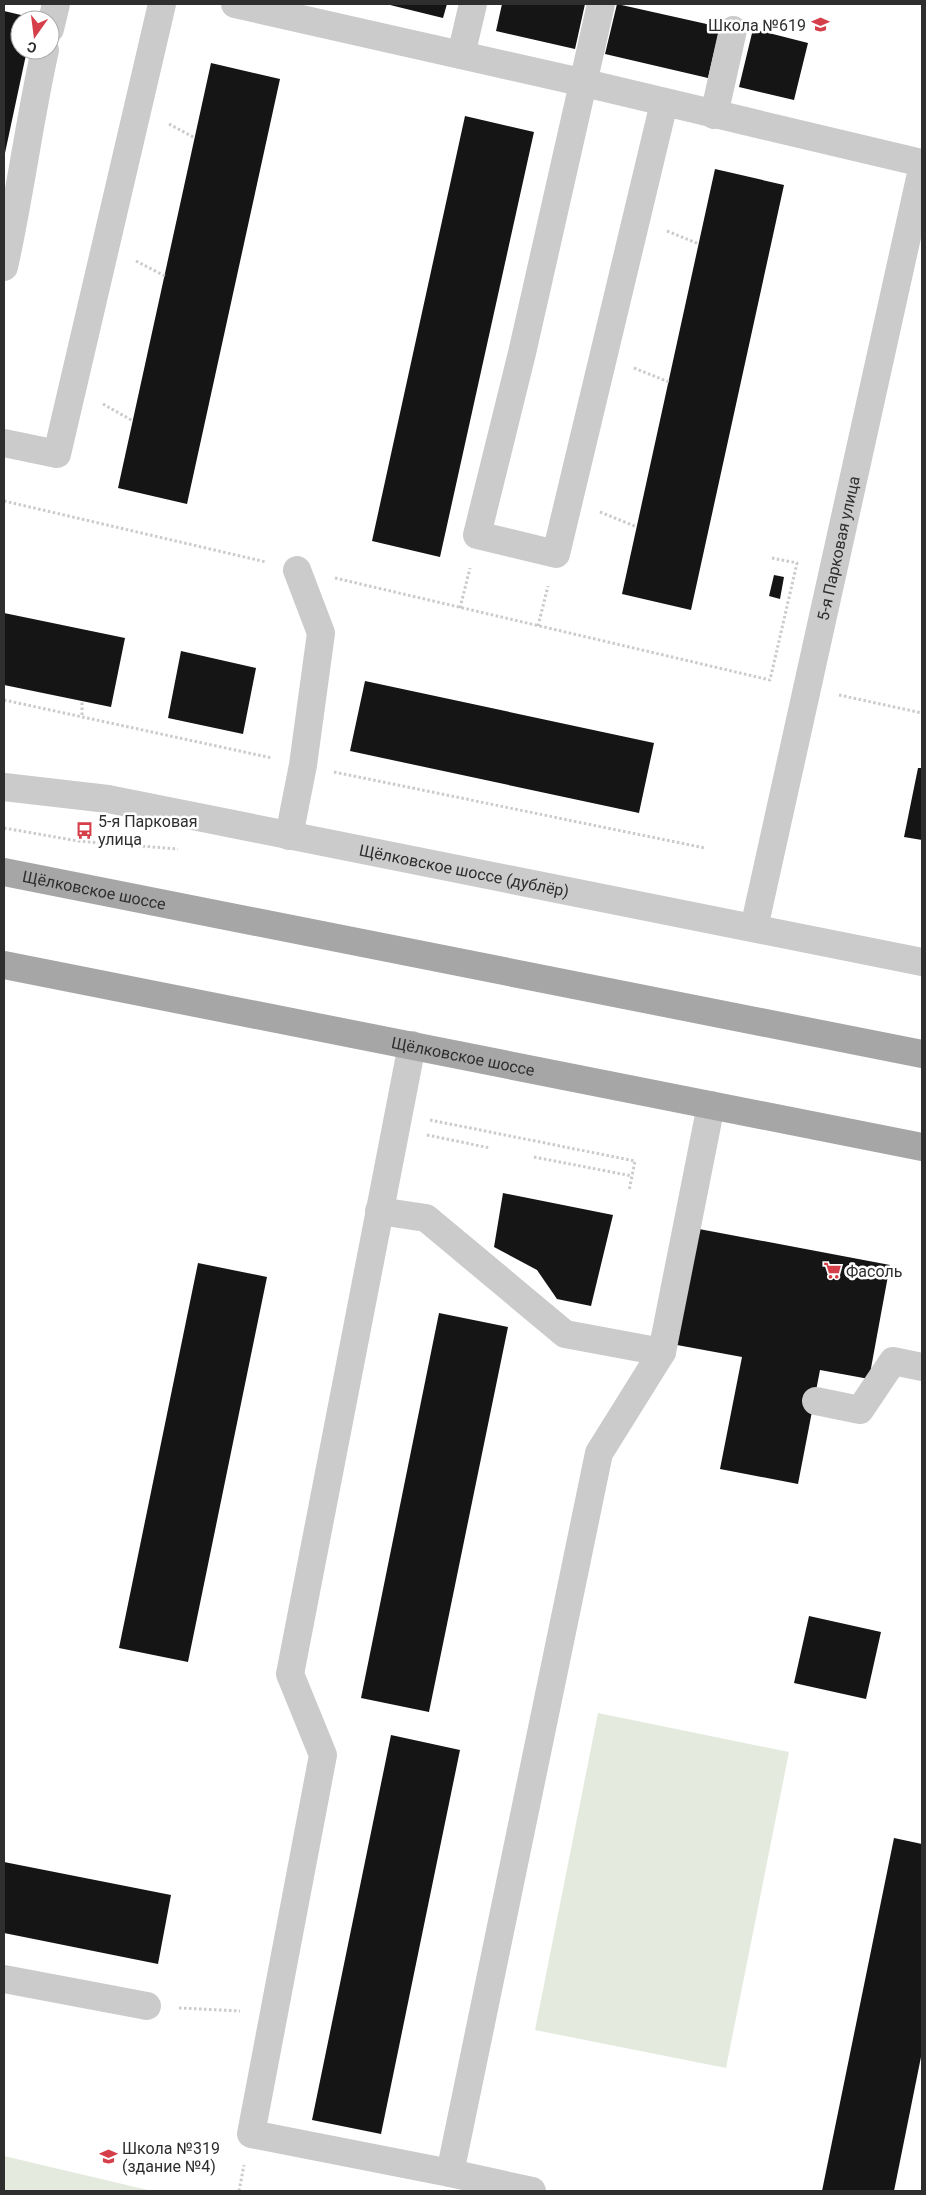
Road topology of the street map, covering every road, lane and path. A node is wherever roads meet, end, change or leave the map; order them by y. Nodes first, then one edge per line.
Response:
1 (162, 4) edge
2 (235, 4) edge
3 (473, 4) edge
4 (601, 4) edge
5 (733, 30) dead end
6 (461, 55) junction
7 (43, 60) edge
8 (584, 83) junction
9 (664, 103) junction
10 (714, 114) junction
11 (922, 163) edge
12 (922, 169) edge
13 (4, 267) edge
14 (4, 443) edge
15 (569, 500) junction
16 (4, 501) edge
17 (637, 527) dead end
18 (477, 536) junction
19 (772, 558) dead end
20 (297, 570) junction
21 (546, 596) dead end
22 (460, 608) junction
23 (538, 626) junction
24 (806, 689) junction
25 (4, 700) edge
26 (82, 701) dead end
27 (922, 713) edge
28 (82, 715) junction
29 (303, 765) junction
30 (4, 787) edge
31 (4, 828) edge
32 (289, 836) junction
33 (705, 848) dead end
34 (183, 850) dead end
35 (4, 872) edge
36 (754, 928) junction
37 (922, 962) edge
38 (4, 965) edge
39 (412, 1045) junction
40 (922, 1054) edge
41 (711, 1105) junction
42 (425, 1119) dead end
43 (432, 1136) dead end
44 (490, 1148) dead end
45 (922, 1148) edge
46 (534, 1157) dead end
47 (632, 1176) junction
48 (629, 1191) dead end
49 (380, 1211) junction
50 (662, 1352) junction
51 (922, 1367) edge
52 (816, 1401) dead end
53 (4, 1979) edge
54 (147, 2006) joint
55 (274, 2013) junction
56 (450, 2173) junction
57 (532, 2191) edge

1 - 14 street
2 - 6 street
3 - 6 street
4 - 8 street
5 - 10 street
6 - 8 street
7 - 13 street
8 - 9 street
8 - 18 street
9 - 10 street
9 - 15 street
10 - 11 street
12 - 24 street, 5-я Парковая улица
15 - 17 path
15 - 18 street
16 - 20 path
18 - 22 path
19 - 23 path
20 - 22 path
20 - 29 street
21 - 23 path
22 - 23 path
24 - 27 path
24 - 36 street, 5-я Парковая улица
25 - 28 path
26 - 28 path
28 - 29 path
29 - 32 street
29 - 33 path
30 - 32 street, Щёлковское шоссе (дублёр)
31 - 34 path
32 - 36 street, Щёлковское шоссе (дублёр)
35 - 40 main road, Щёлковское шоссе
36 - 37 street, Щёлковское шоссе (дублёр)
38 - 39 main road, Щёлковское шоссе
39 - 41 main road, Щёлковское шоссе
39 - 49 street
41 - 45 main road, Щёлковское шоссе
41 - 50 street
42 - 47 path
43 - 44 path
46 - 47 path
47 - 48 path
49 - 50 street
49 - 55 street
50 - 56 street
51 - 52 street
53 - 54 street
54 - 55 path
55 - 56 street
56 - 57 street

